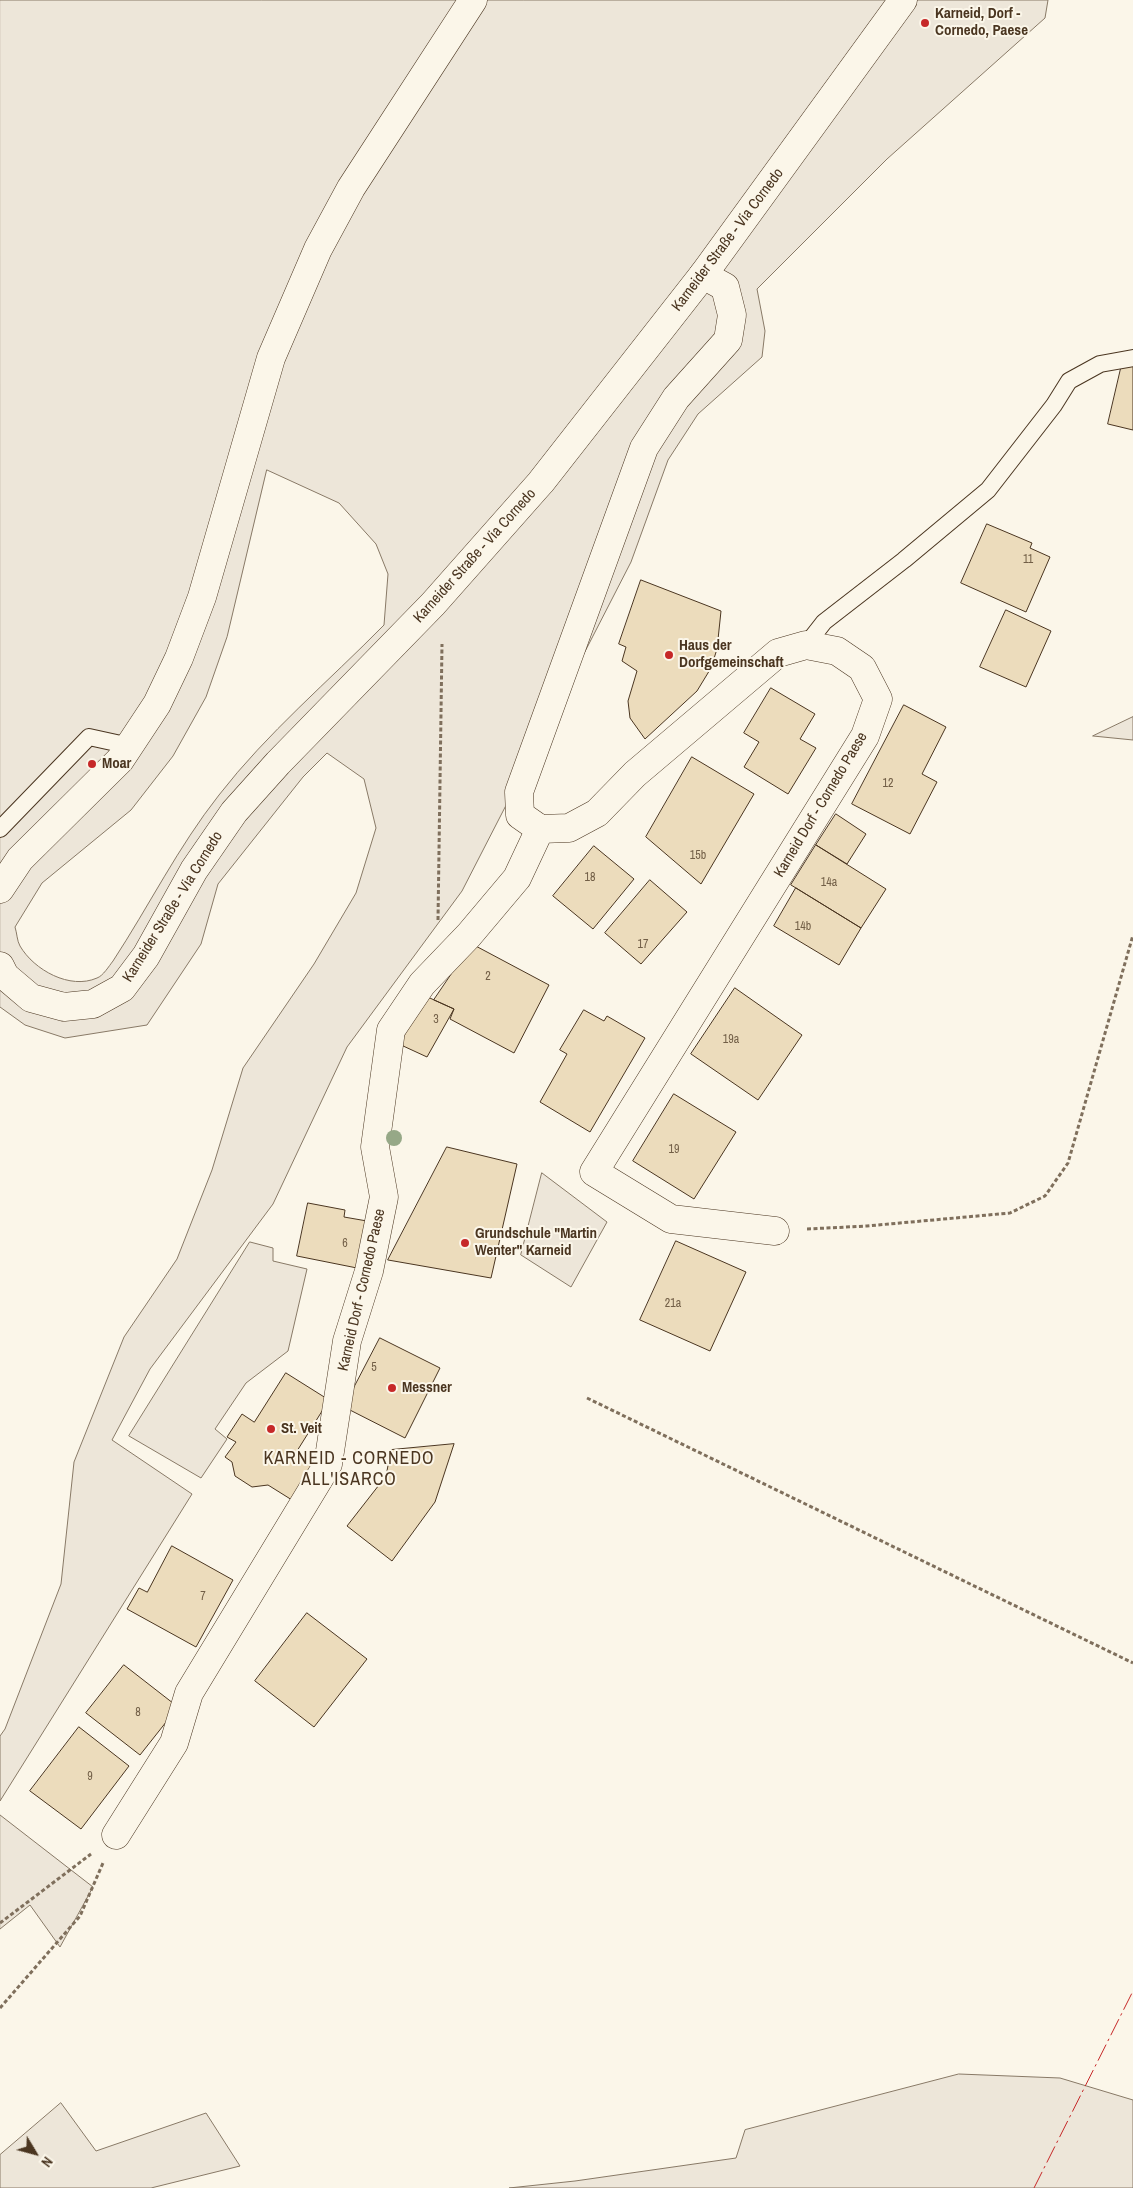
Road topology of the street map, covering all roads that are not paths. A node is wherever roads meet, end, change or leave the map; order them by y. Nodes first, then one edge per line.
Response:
1 (473, 0) edge
2 (903, 0) edge
3 (703, 276) junction
4 (1133, 358) edge
5 (806, 645) junction
6 (130, 746) junction
7 (0, 828) edge
8 (540, 829) junction
9 (0, 889) edge
10 (0, 966) edge
11 (775, 1231) road end
12 (116, 1836) road end

1 - 6 street
2 - 3 street, Karneider Straße - Via Cornedo
3 - 8 street
3 - 10 street, Karneider Straße - Via Cornedo
4 - 5 lane
5 - 8 street, Karneid Dorf - Cornedo Paese
5 - 11 street, Karneid Dorf - Cornedo Paese
6 - 7 lane
6 - 9 street
8 - 12 street, Karneid Dorf - Cornedo Paese

